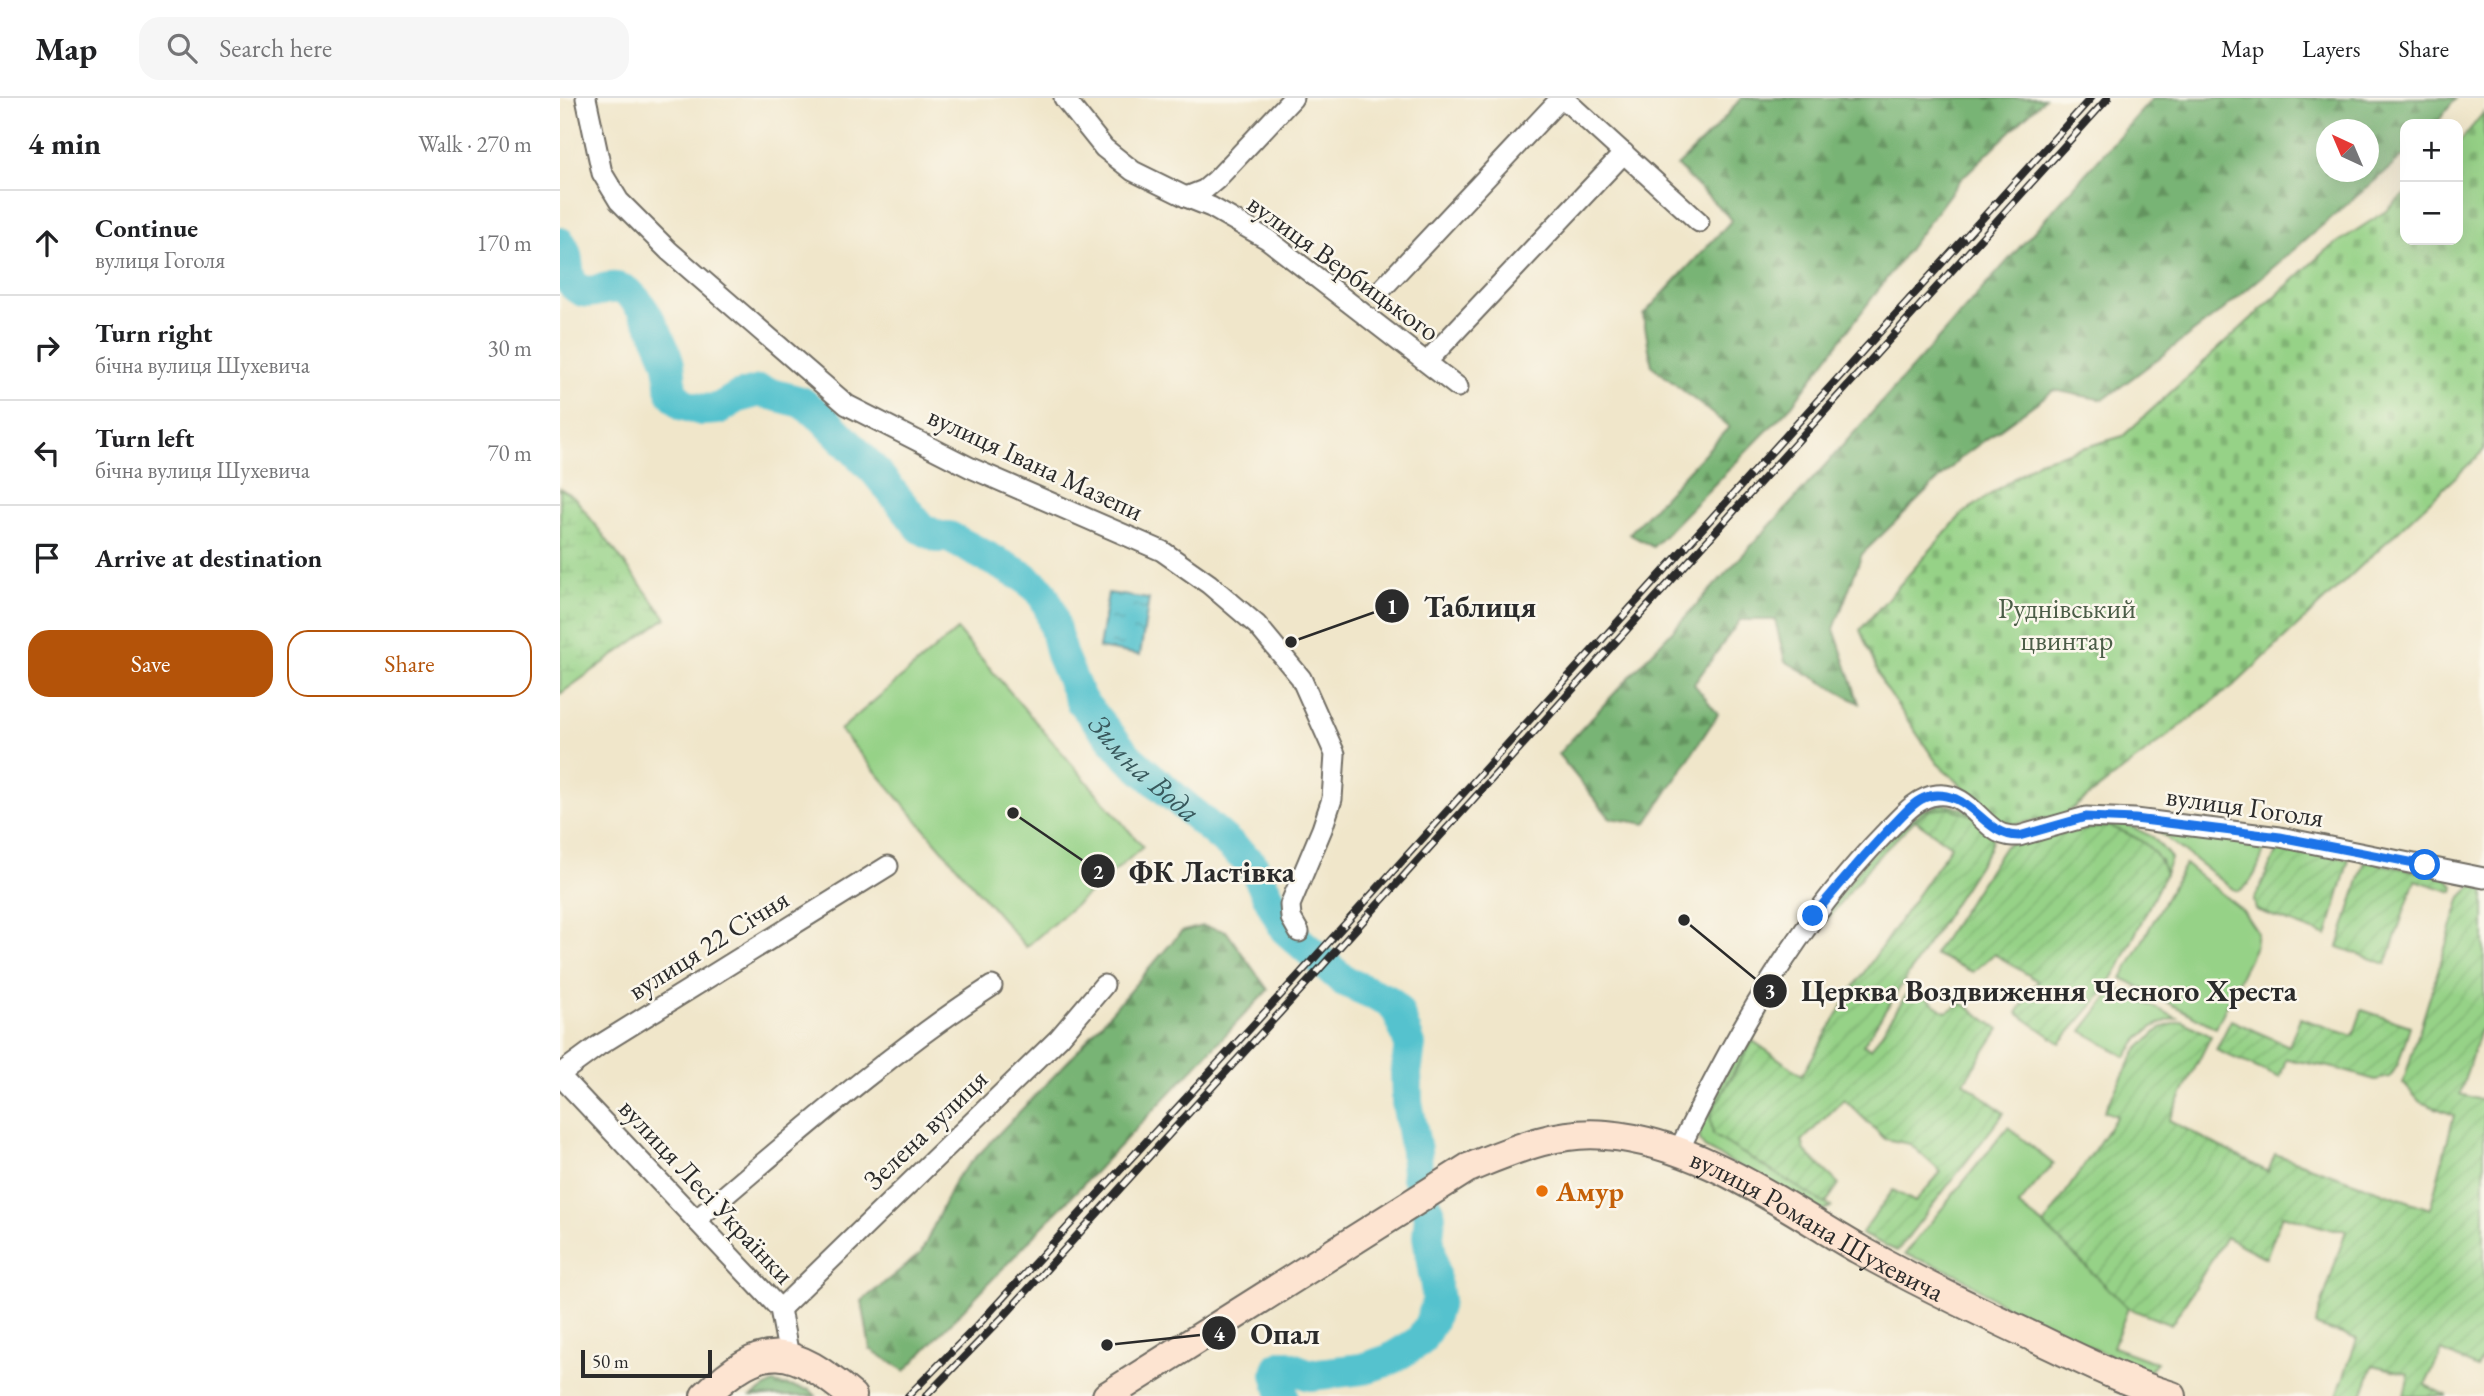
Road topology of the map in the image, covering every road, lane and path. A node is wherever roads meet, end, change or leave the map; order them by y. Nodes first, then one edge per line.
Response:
1 (586, 98) edge
2 (1064, 98) edge
3 (1293, 98) edge
4 (1562, 98) edge
5 (1624, 153) junction
6 (1186, 197) junction
7 (1699, 222) dead end
8 (1378, 292) dead end
9 (1434, 354) dead end
10 (1458, 387) dead end
11 (888, 866) dead end
12 (2484, 878) edge
13 (1299, 932) dead end
14 (1104, 985) dead end
15 (992, 986) dead end
16 (560, 1075) edge
17 (1679, 1150) junction
18 (696, 1220) junction
19 (780, 1309) junction
20 (789, 1356) junction
21 (705, 1396) edge
22 (852, 1396) edge
23 (1107, 1396) edge
24 (2172, 1396) edge

1 - 13 street, вулиця Івана Мазепи
2 - 6 street, вулиця Вербицького
3 - 6 street
4 - 5 street
4 - 8 street
5 - 7 street
5 - 9 street
6 - 10 street, вулиця Вербицького
11 - 16 street, вулиця 22 Січня
12 - 17 street, вулиця Гоголя
14 - 19 street, Зелена вулиця
15 - 18 street
16 - 18 street, вулиця Лесі Українки
17 - 23 main road, вулиця Романа Шухевича
17 - 24 main road, вулиця Романа Шухевича
18 - 19 street, вулиця Лесі Українки
19 - 20 street, вулиця Лесі Українки
20 - 21 main road
20 - 22 main road

